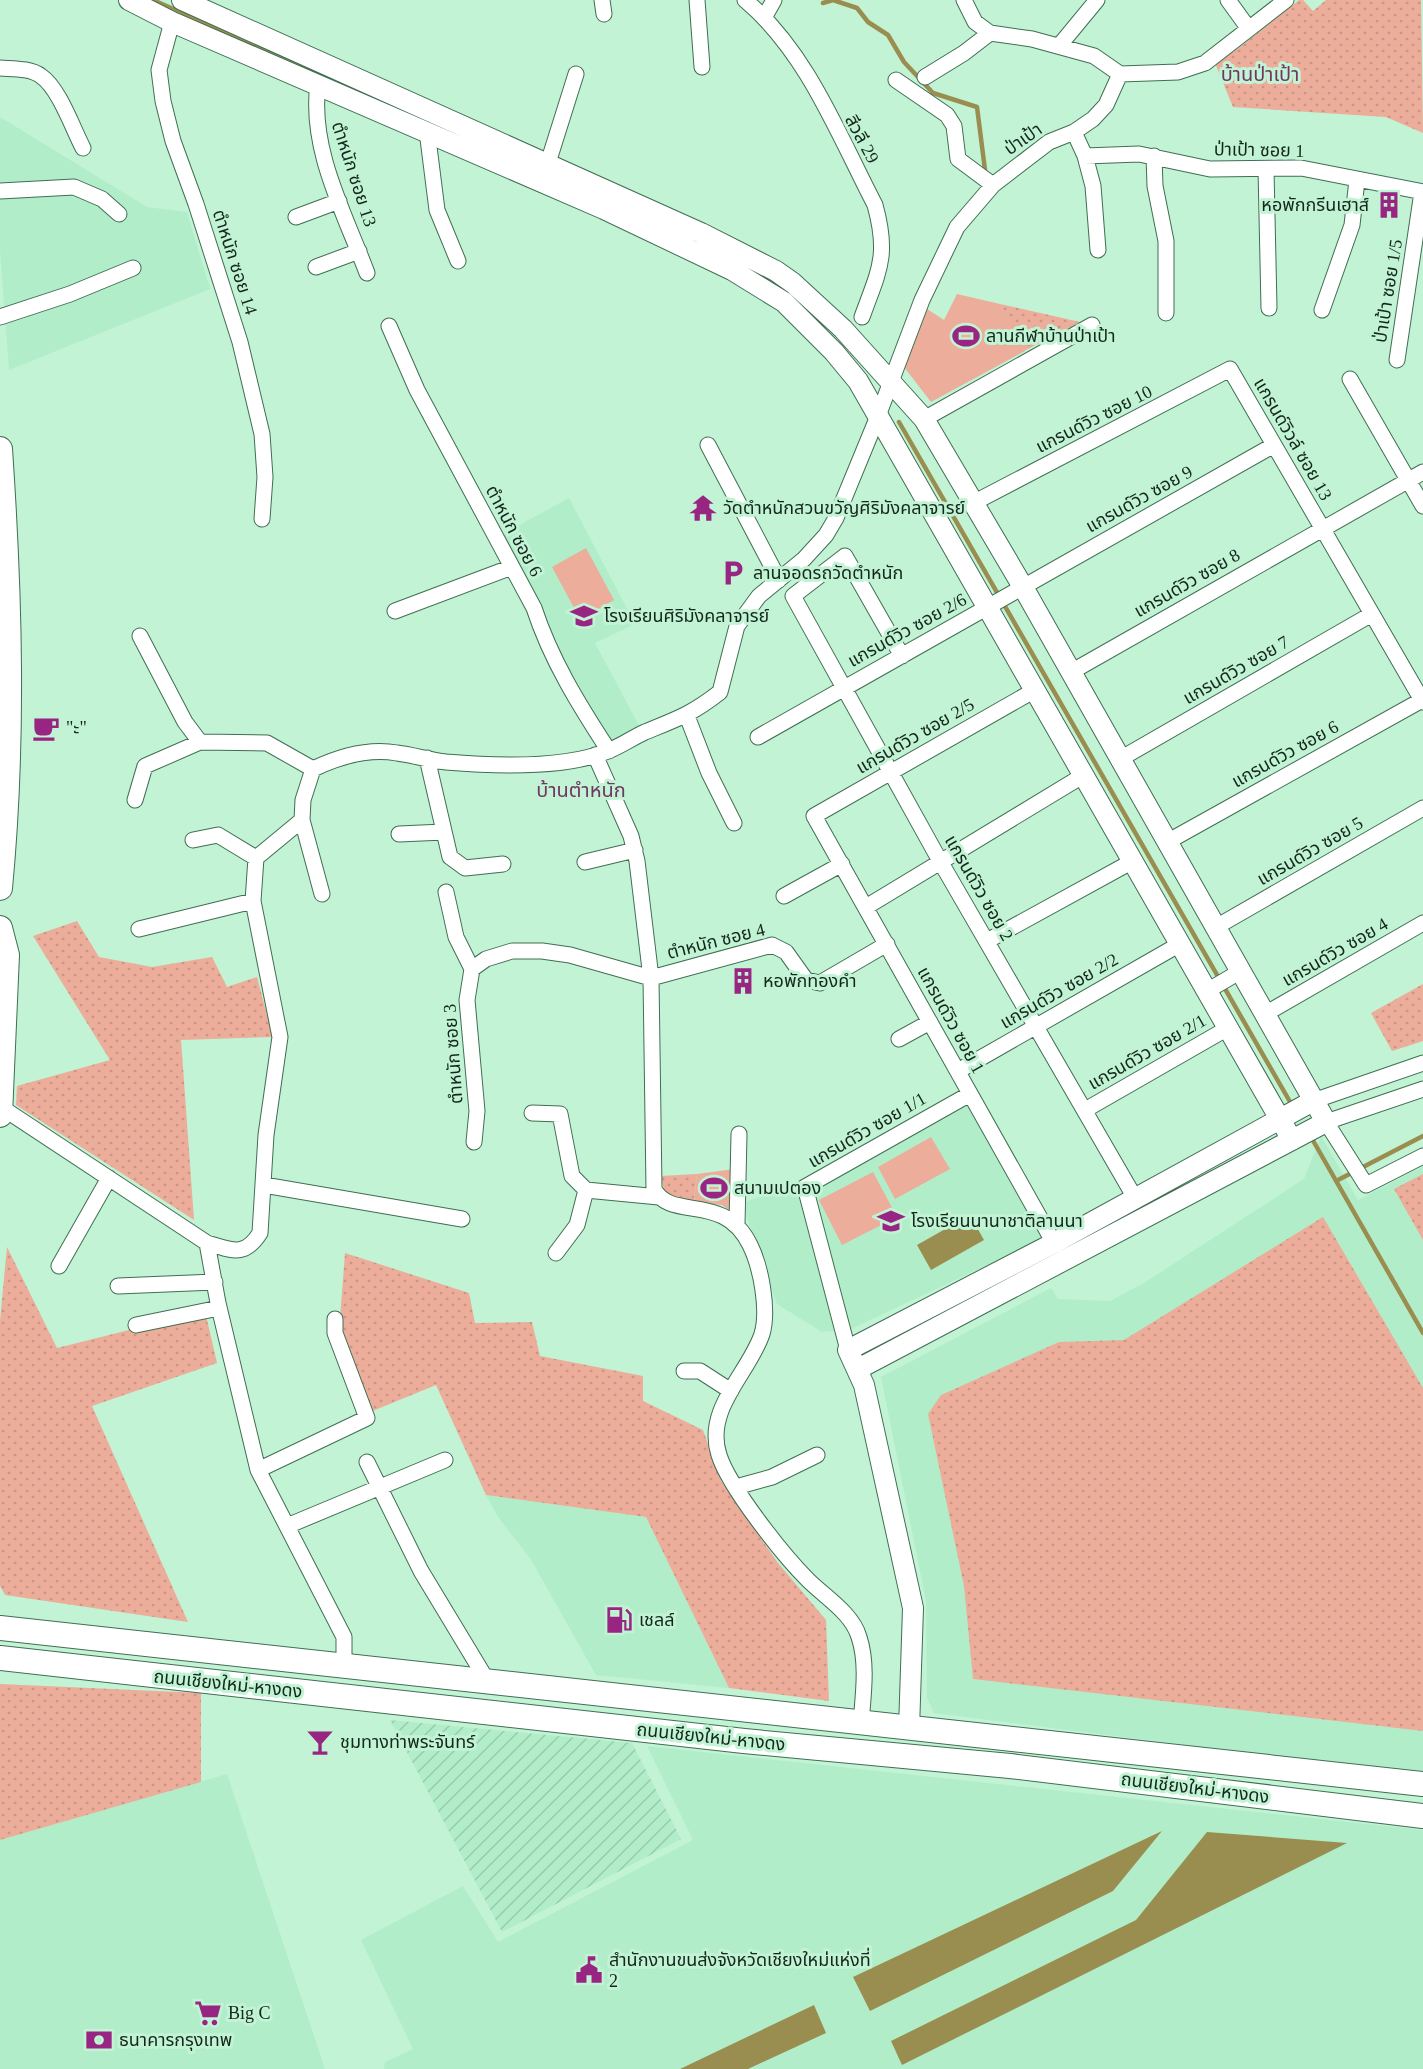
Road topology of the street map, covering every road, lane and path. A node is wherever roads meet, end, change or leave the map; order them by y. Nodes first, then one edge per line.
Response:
1 (129, 0) edge
2 (182, 0) edge
3 (697, 0) edge
4 (745, 0) edge
5 (774, 0) edge
6 (964, 0) edge
7 (1097, 0) edge
8 (1228, 0) edge
9 (1286, 0) edge
10 (765, 16) junction
11 (172, 22) junction
12 (1249, 29) junction
13 (990, 33) junction
14 (1059, 46) junction
15 (702, 67) dead end
16 (0, 68) edge
17 (576, 74) dead end
18 (1120, 74) junction
19 (925, 77) dead end
20 (896, 80) dead end
21 (318, 84) junction
22 (422, 121) junction
23 (1074, 132) junction
24 (83, 148) dead end
25 (1085, 156) junction
26 (1154, 156) junction
27 (548, 163) junction
28 (1266, 169) junction
29 (1357, 180) junction
30 (993, 185) junction
31 (0, 191) edge
32 (1423, 192) edge
33 (339, 201) junction
34 (119, 213) dead end
35 (296, 217) dead end
36 (1098, 250) dead end
37 (359, 251) junction
38 (458, 261) dead end
39 (316, 267) dead end
40 (132, 268) dead end
41 (367, 273) dead end
42 (1269, 308) dead end
43 (1322, 310) dead end
44 (1166, 313) dead end
45 (0, 317) edge
46 (861, 317) dead end
47 (1092, 325) dead end
48 (389, 326) dead end
49 (1397, 360) dead end
50 (1230, 369) joint
51 (1350, 379) dead end
52 (890, 381) junction
53 (878, 416) junction
54 (924, 419) junction
55 (708, 445) dead end
56 (1274, 445) junction
57 (0, 449) edge
58 (1423, 472) edge
59 (1408, 481) junction
60 (975, 502) junction
61 (1423, 506) edge
62 (262, 519) dead end
63 (1322, 528) junction
64 (512, 567) junction
65 (779, 580) junction
66 (1019, 589) junction
67 (993, 604) junction
68 (395, 611) dead end
69 (1372, 614) junction
70 (140, 636) dead end
71 (902, 656) junction
72 (1071, 672) junction
73 (845, 687) junction
74 (1035, 690) junction
75 (1422, 701) edge
76 (687, 716) junction
77 (758, 737) dead end
78 (200, 742) junction
79 (602, 753) junction
80 (427, 758) junction
81 (1120, 759) junction
82 (313, 770) junction
83 (892, 772) junction
84 (1084, 775) junction
85 (135, 800) dead end
86 (1423, 808) edge
87 (814, 816) joint
88 (302, 820) junction
89 (734, 823) dead end
90 (444, 832) junction
91 (399, 834) dead end
92 (193, 840) dead end
93 (1167, 842) junction
94 (635, 850) junction
95 (256, 858) junction
96 (940, 861) junction
97 (1133, 861) junction
98 (585, 862) dead end
99 (503, 864) dead end
100 (842, 864) junction
101 (0, 888) edge
102 (446, 892) dead end
103 (322, 894) dead end
104 (784, 896) dead end
105 (253, 901) junction
106 (866, 907) junction
107 (1423, 923) edge
108 (1216, 927) junction
109 (0, 928) edge
110 (139, 929) dead end
111 (987, 941) junction
112 (887, 944) junction
113 (1180, 944) junction
114 (472, 969) junction
115 (1237, 973) junction
116 (651, 978) junction
117 (1213, 988) junction
118 (1265, 1014) junction
119 (930, 1022) junction
120 (1037, 1027) junction
121 (1228, 1028) junction
122 (899, 1038) dead end
123 (1423, 1063) edge
124 (958, 1071) junction
125 (1423, 1089) edge
126 (970, 1094) junction
127 (1310, 1103) junction
128 (1, 1107) edge
129 (1085, 1110) junction
130 (532, 1113) dead end
131 (0, 1115) edge
132 (1284, 1118) junction
133 (1322, 1123) junction
134 (740, 1134) dead end
135 (1295, 1138) junction
136 (474, 1142) dead end
137 (1423, 1156) edge
138 (109, 1178) junction
139 (264, 1185) junction
140 (586, 1190) junction
141 (659, 1197) junction
142 (1135, 1198) junction
143 (462, 1219) dead end
144 (737, 1224) junction
145 (207, 1243) junction
146 (1054, 1243) junction
147 (556, 1253) dead end
148 (59, 1266) dead end
149 (215, 1282) junction
150 (118, 1286) dead end
151 (219, 1308) junction
152 (335, 1318) dead end
153 (136, 1325) dead end
154 (848, 1350) junction
155 (858, 1369) junction
156 (684, 1371) dead end
157 (731, 1391) junction
158 (817, 1455) dead end
159 (445, 1460) dead end
160 (367, 1462) dead end
161 (258, 1470) junction
162 (736, 1487) junction
163 (379, 1488) junction
164 (287, 1526) junction
165 (0, 1614) edge
166 (0, 1628) edge
167 (31, 1632) junction
168 (6, 1661) edge
169 (344, 1666) junction
170 (488, 1682) junction
171 (869, 1724) junction
172 (909, 1728) junction
173 (875, 1753) junction
174 (1423, 1784) edge
175 (1423, 1816) edge

1 - 11 street
2 - 22 street
3 - 15 street
4 - 10 street, สีวลี 29
5 - 10 street
6 - 13 street
7 - 14 street
8 - 12 street
9 - 12 street
10 - 46 street, สีวลี 29
11 - 21 street
11 - 62 street, ตำหนัก ซอย 14
12 - 18 street
13 - 14 street
13 - 19 street
14 - 18 street
16 - 24 street
17 - 27 street
18 - 23 street, ป่าเป้า
20 - 30 street
21 - 22 street
21 - 33 street, ตำหนัก ซอย 13
22 - 27 street
22 - 38 street
22 - 53 street
23 - 25 street
23 - 30 street, ป่าเป้า
25 - 26 street, ป่าเป้า ซอย 1
25 - 36 street
26 - 28 street, ป่าเป้า ซอย 1
26 - 44 street
27 - 52 street
28 - 29 street, ป่าเป้า ซอย 1
28 - 42 street
29 - 32 street, ป่าเป้า ซอย 1
29 - 43 street
30 - 52 street, ป่าเป้า
31 - 34 street
32 - 49 street, ป่าเป้า ซอย 1/5
33 - 35 street
33 - 37 street, ตำหนัก ซอย 13
37 - 39 street
37 - 41 street, ตำหนัก ซอย 13
40 - 45 street
47 - 54 street
48 - 64 street, ตำหนัก ซอย 6
50 - 56 street, แกรนด์วิวล์ ซอย 13
50 - 60 street, แกรนด์วิว ซอย 10
51 - 59 street
52 - 53 street, ป่าเป้า
52 - 54 street
53 - 65 street, ป่าเป้า
53 - 67 street
54 - 60 street
55 - 65 street
56 - 63 street, แกรนด์วิวล์ ซอย 13
56 - 66 street, แกรนด์วิว ซอย 9
57 - 101 main road
58 - 59 street, แกรนด์วิวล์ ซอย 13
59 - 61 street
59 - 63 street, แกรนด์วิวล์ ซอย 13
60 - 66 street
63 - 69 street, แกรนด์วิวล์ ซอย 13
63 - 72 street, แกรนด์วิว ซอย 8
64 - 68 street
64 - 79 street, ตำหนัก ซอย 6
65 - 76 street, ป่าเป้า
66 - 67 street, แกรนด์วิว ซอย 9
66 - 72 street
67 - 71 street, แกรนด์วิว ซอย 2/6
67 - 74 street
69 - 75 street, แกรนด์วิวล์ ซอย 13
69 - 81 street, แกรนด์วิว ซอย 7
70 - 78 street
71 - 73 street, แกรนด์วิว ซอย 2/6
71 - 73 street, แกรนด์วิว ซอย 2
72 - 81 street
73 - 77 street, แกรนด์วิว ซอย 2/6
73 - 83 street, แกรนด์วิว ซอย 2
74 - 83 street, แกรนด์วิว ซอย 2/5
74 - 84 street
75 - 93 street, แกรนด์วิว ซอย 6
76 - 79 street, ป่าเป้า
76 - 89 street
78 - 82 street
78 - 85 street
79 - 80 street, ป่าเป้า
79 - 94 street, ตำหนัก ซอย 6
80 - 82 street, ป่าเป้า
80 - 90 street
81 - 93 street
82 - 88 street
83 - 87 street, แกรนด์วิว ซอย 2/5
83 - 96 street, แกรนด์วิว ซอย 2
84 - 96 street
84 - 97 street
86 - 108 street, แกรนด์วิว ซอย 5
87 - 100 street, แกรนด์วิว ซอย 1
88 - 95 street
88 - 103 street
90 - 91 street
90 - 99 street
92 - 95 street
93 - 108 street
94 - 98 street
94 - 116 street, ตำหนัก ซอย 6
95 - 105 street
96 - 106 street
96 - 111 street, แกรนด์วิว ซอย 2
97 - 111 street
97 - 113 street
100 - 104 street
100 - 106 street, แกรนด์วิว ซอย 1
102 - 114 street
105 - 110 street
105 - 139 street
106 - 112 street, แกรนด์วิว ซอย 1
107 - 118 street, แกรนด์วิว ซอย 4
108 - 115 street
109 - 128 main road
111 - 120 street, แกรนด์วิว ซอย 2
112 - 116 street, ตำหนัก ซอย 4
112 - 119 street, แกรนด์วิว ซอย 1
113 - 117 street
113 - 120 street, แกรนด์วิว ซอย 2/2
114 - 116 street
114 - 136 street, ตำหนัก ซอย 3
115 - 117 street
115 - 118 street
116 - 141 street, ตำหนัก ซอย 6
117 - 121 street
118 - 127 street
119 - 122 street
119 - 124 street, แกรนด์วิว ซอย 1
120 - 124 street, แกรนด์วิว ซอย 2/2
120 - 129 street, แกรนด์วิว ซอย 2
121 - 129 street, แกรนด์วิว ซอย 2/1
121 - 132 street
123 - 127 street
124 - 126 street, แกรนด์วิว ซอย 1
125 - 133 street
126 - 146 street, แกรนด์วิว ซอย 1
126 - 154 street, แกรนด์วิว ซอย 1/1
127 - 132 street
127 - 133 street
128 - 131 main road
128 - 138 street
129 - 142 street, แกรนด์วิว ซอย 2
130 - 140 street
132 - 135 street
132 - 142 street
133 - 135 street
133 - 137 street
134 - 144 street
135 - 155 street
138 - 145 street
138 - 148 street
139 - 143 street
139 - 145 street
140 - 141 street
140 - 147 street
141 - 144 street
142 - 146 street
144 - 157 street
145 - 149 street
146 - 154 street
149 - 150 street
149 - 151 street
151 - 153 street
151 - 161 street
152 - 161 street
154 - 155 street
155 - 172 street
156 - 157 street
157 - 162 street
158 - 162 street
159 - 163 street
160 - 163 street
161 - 164 street
162 - 171 street
163 - 164 street
163 - 170 street
164 - 169 street
165 - 167 main road
166 - 167 main road, ถนนเชียงใหม่-หางดง
167 - 169 main road, ถนนเชียงใหม่-หางดง
168 - 173 main road, ถนนเชียงใหม่-หางดง
169 - 170 main road, ถนนเชียงใหม่-หางดง
170 - 171 main road, ถนนเชียงใหม่-หางดง
171 - 172 main road, ถนนเชียงใหม่-หางดง
171 - 173 main road
172 - 174 main road, ถนนเชียงใหม่-หางดง
173 - 175 main road, ถนนเชียงใหม่-หางดง

